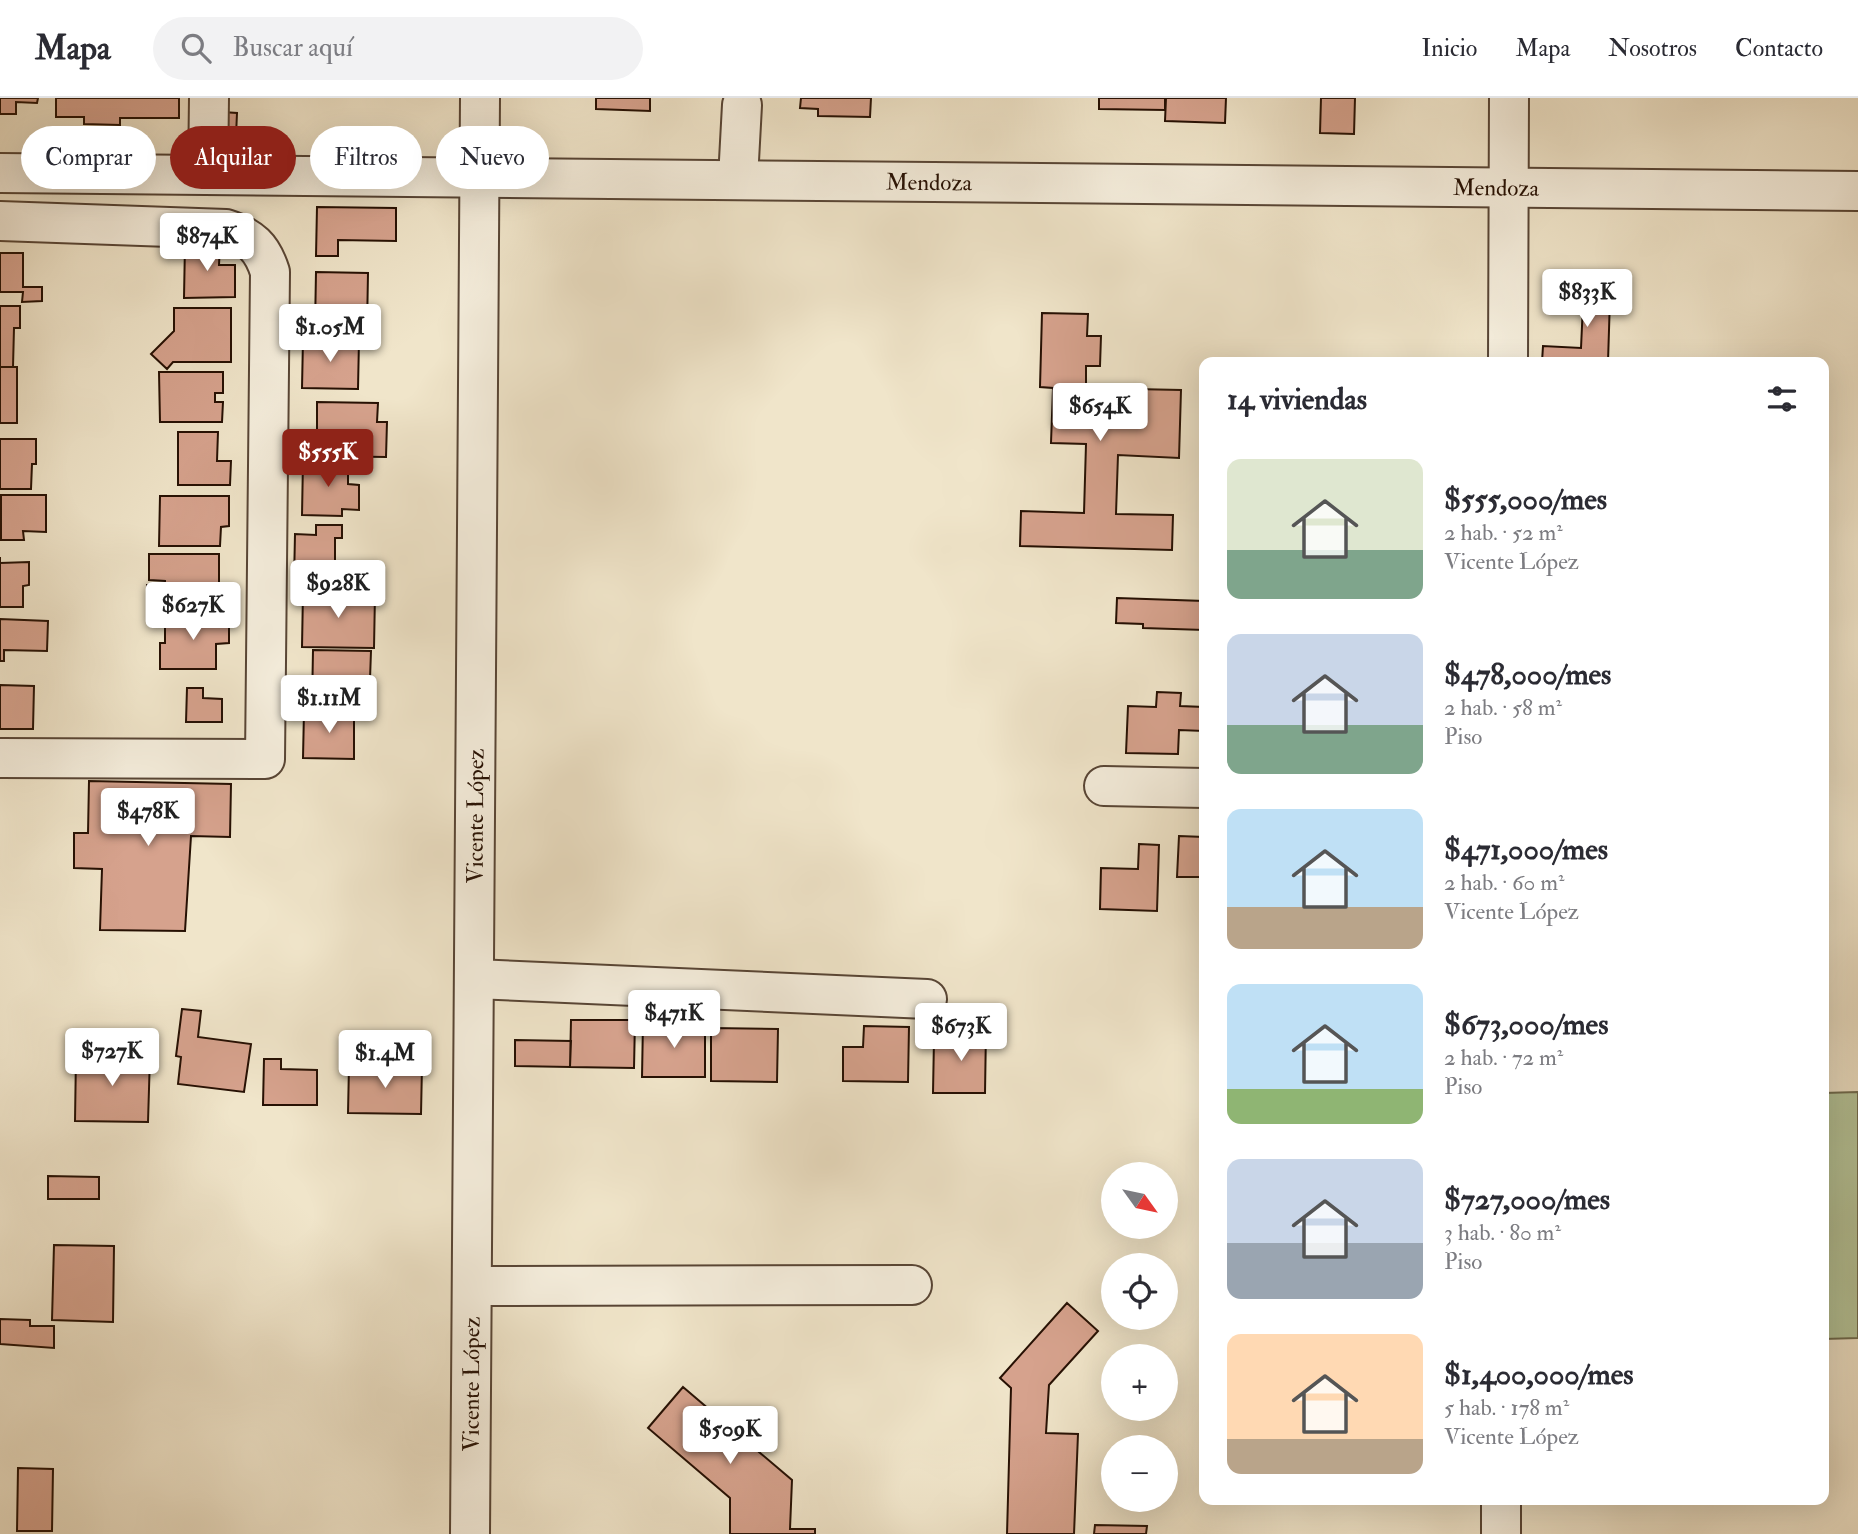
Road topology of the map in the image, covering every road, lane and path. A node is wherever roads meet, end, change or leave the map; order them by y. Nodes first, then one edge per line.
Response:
1 (209, 98) edge
2 (480, 98) edge
3 (1509, 98) edge
4 (735, 100) edge
5 (209, 126) edge
6 (480, 126) edge
7 (0, 173) edge
8 (170, 175) edge
9 (296, 175) edge
10 (436, 176) edge
11 (549, 177) edge
12 (738, 179) junction
13 (1510, 188) junction
14 (480, 189) edge
15 (1858, 191) edge
16 (0, 221) edge
17 (1507, 357) edge
18 (0, 758) edge
19 (1104, 786) dead end
20 (1199, 788) edge
21 (475, 979) junction
22 (927, 999) dead end
23 (912, 1285) dead end
24 (472, 1286) junction
25 (1501, 1505) edge
26 (470, 1534) edge
27 (1501, 1534) edge

1 - 5 street
2 - 6 street, Vicente López
3 - 13 street
4 - 12 street
7 - 8 street, Mendoza
9 - 10 street, Mendoza
11 - 12 street, Mendoza
12 - 13 street, Mendoza
13 - 15 street, Mendoza
13 - 17 street
14 - 21 street, Vicente López
16 - 18 street
19 - 20 street
21 - 22 street
21 - 24 street, Vicente López
23 - 24 street
24 - 26 street, Vicente López
25 - 27 street

